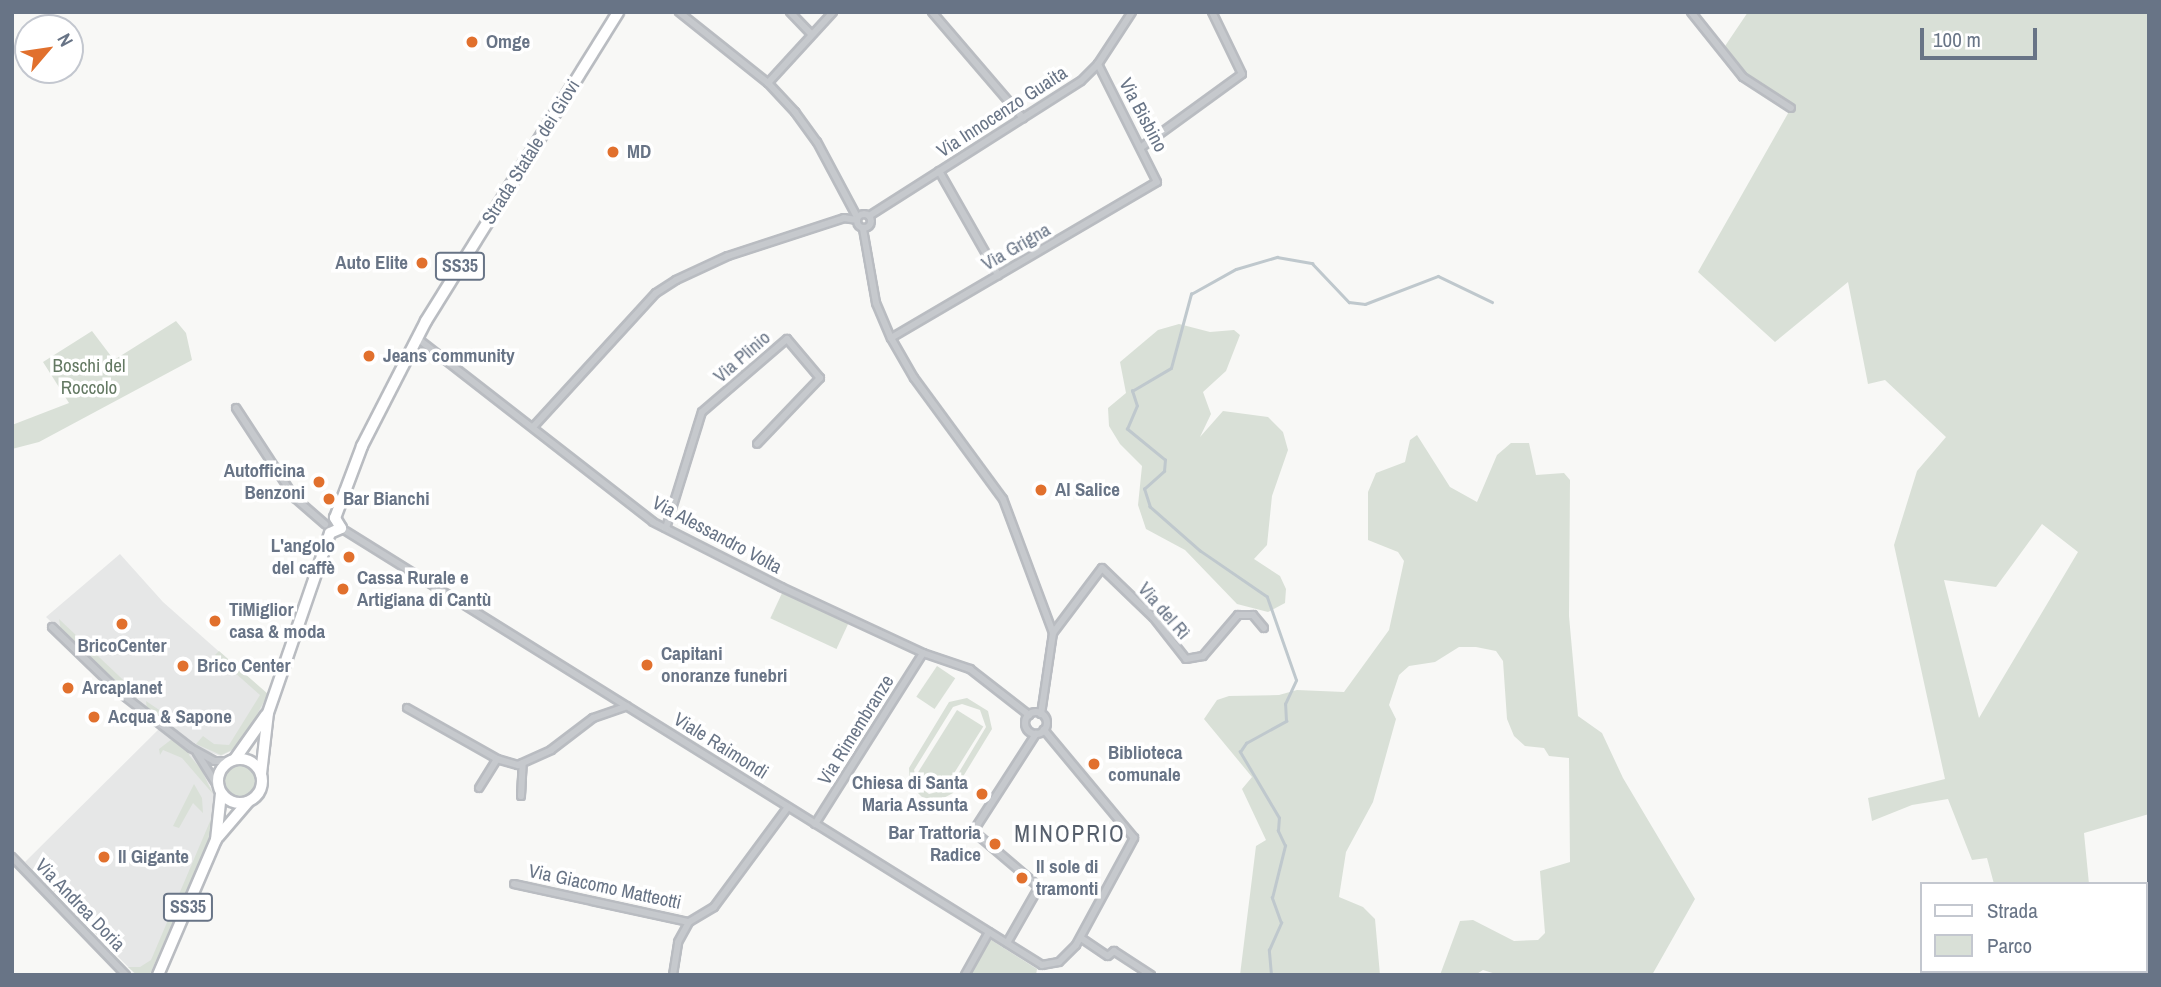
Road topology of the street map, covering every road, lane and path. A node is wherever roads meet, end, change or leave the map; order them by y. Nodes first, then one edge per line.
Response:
1 (618, 12) edge
2 (680, 12) edge
3 (790, 12) edge
4 (833, 12) edge
5 (932, 12) edge
6 (1132, 12) edge
7 (1212, 12) edge
8 (1691, 12) edge
9 (810, 33) junction
10 (1098, 64) junction
11 (768, 83) junction
12 (1791, 108) dead end
13 (1023, 118) junction
14 (1143, 146) junction
15 (939, 171) junction
16 (1157, 183) joint
17 (869, 216) junction
18 (856, 219) junction
19 (863, 229) junction
20 (998, 275) junction
21 (417, 338) junction
22 (891, 338) junction
23 (236, 408) dead end
24 (534, 426) junction
25 (757, 444) dead end
26 (333, 526) junction
27 (666, 528) junction
28 (52, 627) dead end
29 (1265, 628) dead end
30 (1053, 634) junction
31 (923, 653) junction
32 (627, 706) junction
33 (407, 708) dead end
34 (268, 713) junction
35 (1041, 714) junction
36 (1029, 715) junction
37 (1044, 730) junction
38 (1036, 734) junction
39 (196, 752) junction
40 (232, 760) junction
41 (497, 760) junction
42 (523, 764) junction
43 (261, 774) junction
44 (479, 788) dead end
45 (220, 790) junction
46 (521, 796) dead end
47 (248, 802) junction
48 (788, 807) junction
49 (816, 824) junction
50 (216, 840) junction
51 (12, 857) edge
52 (514, 884) dead end
53 (689, 922) junction
54 (989, 932) junction
55 (1080, 938) junction
56 (1007, 943) junction
57 (126, 975) edge
58 (158, 975) edge
59 (673, 975) edge
60 (965, 975) edge
61 (1151, 975) edge

1 - 21 main road, Strada Statale dei Giovi / SS35
2 - 11 street
3 - 9 street
4 - 9 street
5 - 13 street
6 - 10 street, Via Innocenzo Guaita
7 - 14 street
8 - 12 street
9 - 11 street
10 - 13 street, Via Innocenzo Guaita
10 - 14 street, Via Bisbino
11 - 18 street
13 - 15 street, Via Innocenzo Guaita
14 - 16 street, Via Bisbino
15 - 17 street, Via Innocenzo Guaita
15 - 20 street
16 - 20 street, Via Grigna
17 - 18 street
17 - 19 street
18 - 19 street
18 - 24 street
19 - 22 street
20 - 22 street, Via Grigna
21 - 24 street, Via Alessandro Volta
21 - 26 main road, Strada Statale dei Giovi / SS35
22 - 30 street
23 - 26 street, Viale Raimondi
24 - 27 street, Via Alessandro Volta
25 - 27 street, Via Plinio
26 - 32 street, Viale Raimondi
26 - 34 main road, Strada Statale dei Giovi / SS35
27 - 31 street, Via Alessandro Volta
28 - 39 street
29 - 30 street, Via del Rì
30 - 35 street
31 - 36 street, Via Alessandro Volta
31 - 49 street, Via Rimembranze
32 - 42 street
32 - 48 street, Viale Raimondi
33 - 41 street
34 - 40 main road, Strada Statale dei Giovi / SS35
34 - 43 main road, Strada Statale dei Giovi / SS35
35 - 36 street
35 - 37 street
36 - 38 street
37 - 38 street
37 - 55 street, Viale Raimondi
38 - 56 street
39 - 40 street
39 - 45 street
40 - 43 main road
40 - 45 main road, SS35
41 - 42 street
41 - 44 street
42 - 46 street
43 - 47 main road, SS35
45 - 47 main road
45 - 50 main road, SS35
47 - 50 main road, SS35
48 - 49 street, Viale Raimondi
48 - 53 street, Via Giacomo Matteotti
49 - 54 street, Viale Raimondi
50 - 58 main road, SS35
51 - 57 street, Via Andrea Doria
52 - 53 street, Via Giacomo Matteotti
53 - 59 street, Via Giacomo Matteotti
54 - 56 street, Viale Raimondi
54 - 60 street
55 - 56 street, Viale Raimondi
55 - 61 street

